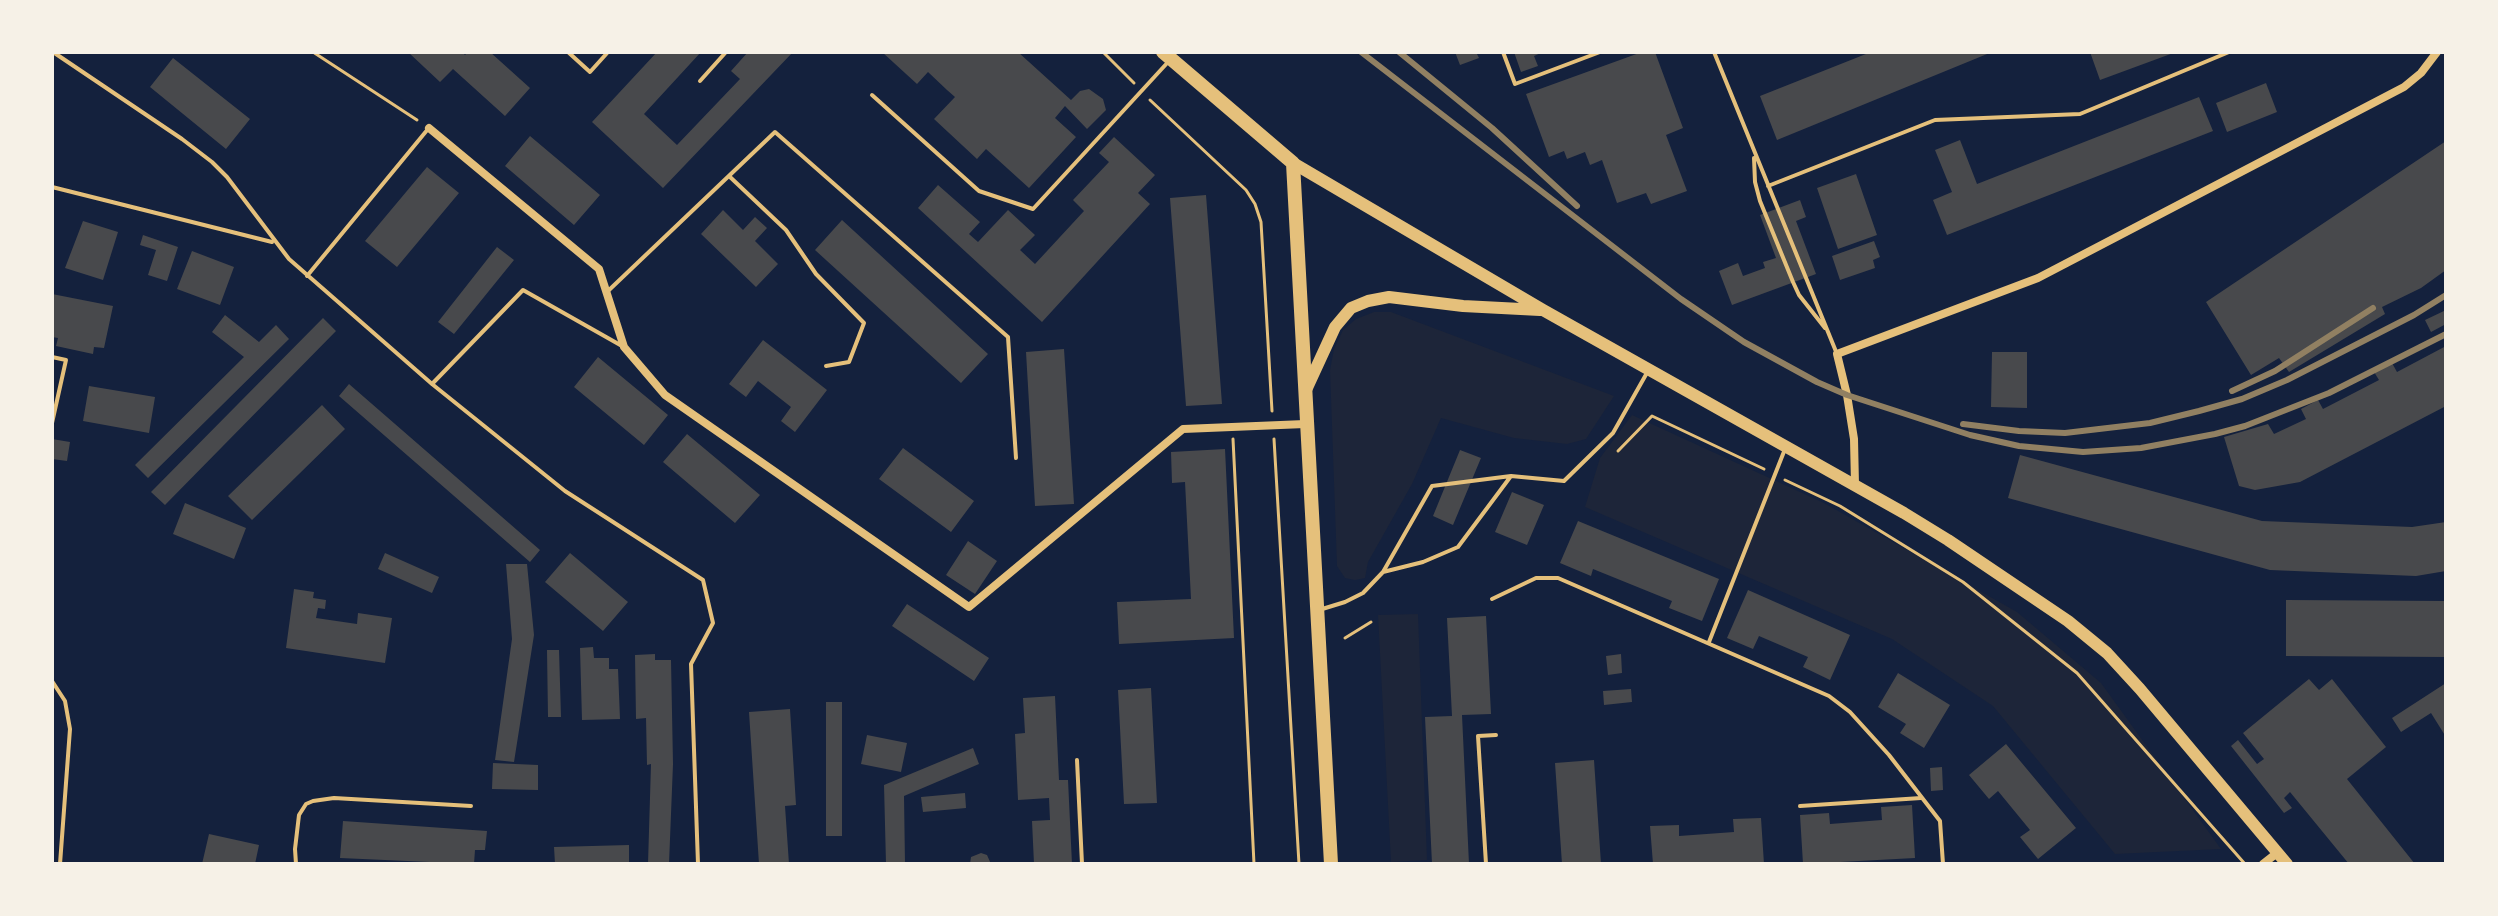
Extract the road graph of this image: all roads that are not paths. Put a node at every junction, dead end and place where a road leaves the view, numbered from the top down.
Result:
1 (53, 52) edge
2 (568, 52) edge
3 (608, 52) edge
4 (726, 52) edge
5 (1503, 52) edge
6 (1600, 52) edge
7 (1714, 52) edge
8 (2229, 52) edge
9 (2437, 52) edge
10 (1167, 56) edge
11 (700, 81) dead end
12 (872, 95) dead end
13 (429, 128) joint
14 (1754, 152) junction
15 (1293, 163) junction
16 (729, 176) junction
17 (1768, 186) junction
18 (52, 187) edge
19 (274, 242) junction
20 (307, 276) junction
21 (606, 292) junction
22 (1543, 310) junction
23 (1828, 333) junction
24 (624, 347) junction
25 (1837, 354) junction
26 (52, 357) edge
27 (826, 366) dead end
28 (1649, 369) junction
29 (432, 384) junction
30 (1304, 395) junction
31 (52, 423) edge
32 (1305, 424) junction
33 (1786, 446) junction
34 (1016, 458) dead end
35 (1511, 476) junction
36 (1855, 485) junction
37 (1383, 572) junction
38 (1492, 599) dead end
39 (1318, 610) junction
40 (1709, 643) junction
41 (52, 681) edge
42 (1496, 735) dead end
43 (1077, 760) dead end
44 (1921, 798) junction
45 (471, 806) dead end
46 (1800, 806) dead end
47 (2277, 853) junction
48 (60, 864) edge
49 (296, 864) edge
50 (698, 864) edge
51 (1082, 864) edge
52 (1331, 864) edge
53 (1486, 864) edge
54 (1943, 864) edge
55 (2263, 864) edge
56 (2287, 864) edge

1 - 19 lane
2 - 3 lane
4 - 11 lane
5 - 6 lane
7 - 14 lane
8 - 17 lane
9 - 25 street
10 - 12 lane
10 - 15 main road
13 - 20 lane
13 - 21 street
14 - 17 lane
14 - 23 lane
15 - 22 main road
15 - 30 main road
16 - 21 lane
16 - 27 lane
16 - 34 lane
17 - 23 lane
18 - 19 lane
19 - 20 lane
20 - 29 lane
21 - 24 street
22 - 28 main road
22 - 30 main road
23 - 25 lane
24 - 29 lane
24 - 32 street
25 - 36 street
26 - 31 lane
28 - 33 main road
28 - 35 lane
29 - 50 lane
30 - 32 main road
32 - 39 main road
33 - 36 main road
33 - 40 lane
35 - 37 lane
35 - 37 lane
36 - 47 main road
37 - 39 lane
38 - 40 lane
39 - 52 main road
40 - 44 lane
41 - 48 lane
42 - 53 lane
43 - 51 lane
44 - 46 lane
44 - 54 lane
45 - 49 lane
47 - 55 street
47 - 56 main road

